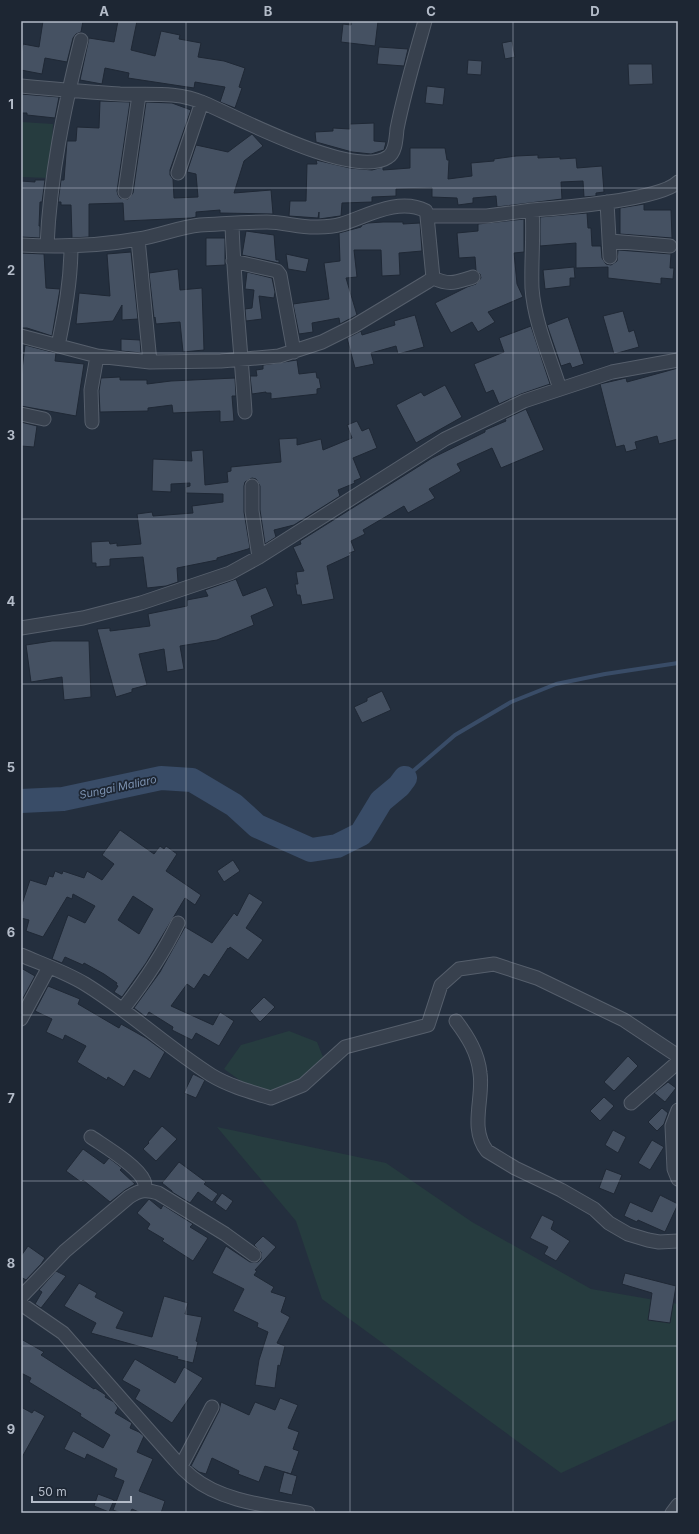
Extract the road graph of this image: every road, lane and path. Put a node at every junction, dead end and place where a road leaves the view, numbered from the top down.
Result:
1 (425, 21) edge
2 (81, 40) dead end
3 (21, 86) edge
4 (68, 91) junction
5 (139, 95) junction
6 (202, 102) junction
7 (178, 173) dead end
8 (678, 182) edge
9 (125, 192) dead end
10 (607, 202) junction
11 (532, 210) junction
12 (427, 216) junction
13 (232, 224) junction
14 (138, 239) junction
15 (610, 241) junction
16 (21, 245) edge
17 (48, 246) junction
18 (71, 246) junction
19 (670, 246) dead end
20 (610, 257) dead end
21 (233, 261) junction
22 (473, 277) dead end
23 (433, 278) junction
24 (21, 336) edge
25 (58, 346) junction
26 (294, 352) junction
27 (97, 356) junction
28 (242, 360) junction
29 (678, 360) edge
30 (150, 362) junction
31 (560, 389) junction
32 (245, 412) dead end
33 (21, 414) edge
34 (44, 419) dead end
35 (92, 422) dead end
36 (252, 486) dead end
37 (259, 557) junction
38 (21, 628) edge
39 (178, 923) dead end
40 (21, 955) edge
41 (49, 967) junction
42 (122, 1009) junction
43 (21, 1019) edge
44 (456, 1021) dead end
45 (678, 1056) edge
46 (678, 1062) edge
47 (631, 1103) dead end
48 (678, 1110) edge
49 (91, 1137) dead end
50 (678, 1179) edge
51 (144, 1190) junction
52 (678, 1241) edge
53 (254, 1255) dead end
54 (21, 1297) edge
55 (21, 1304) edge
56 (212, 1407) dead end
57 (181, 1466) junction
58 (678, 1505) edge
59 (308, 1513) edge
60 (672, 1513) edge

1 - 6 street
2 - 4 street
3 - 4 street
4 - 5 street
4 - 17 street
5 - 6 street
5 - 9 street
6 - 7 street
8 - 10 street
10 - 11 street
10 - 15 street
11 - 12 street
11 - 31 street
12 - 13 street
12 - 23 street
13 - 14 street
13 - 21 street
14 - 18 street
14 - 30 street
15 - 19 street
15 - 20 street
16 - 17 street
17 - 18 street
18 - 25 street
21 - 26 street
21 - 28 street
22 - 23 street
23 - 26 street
24 - 25 street
25 - 27 street
26 - 28 street
27 - 30 street
27 - 35 street
28 - 30 street
28 - 32 street
29 - 31 street
31 - 37 street
33 - 34 street
36 - 37 street
37 - 38 street
39 - 42 street
40 - 41 street
41 - 42 street
41 - 43 street
42 - 45 street
44 - 52 street
46 - 47 street
48 - 50 street
49 - 51 street
51 - 53 street
51 - 54 street
55 - 57 street
56 - 57 street
57 - 59 street
58 - 60 street

